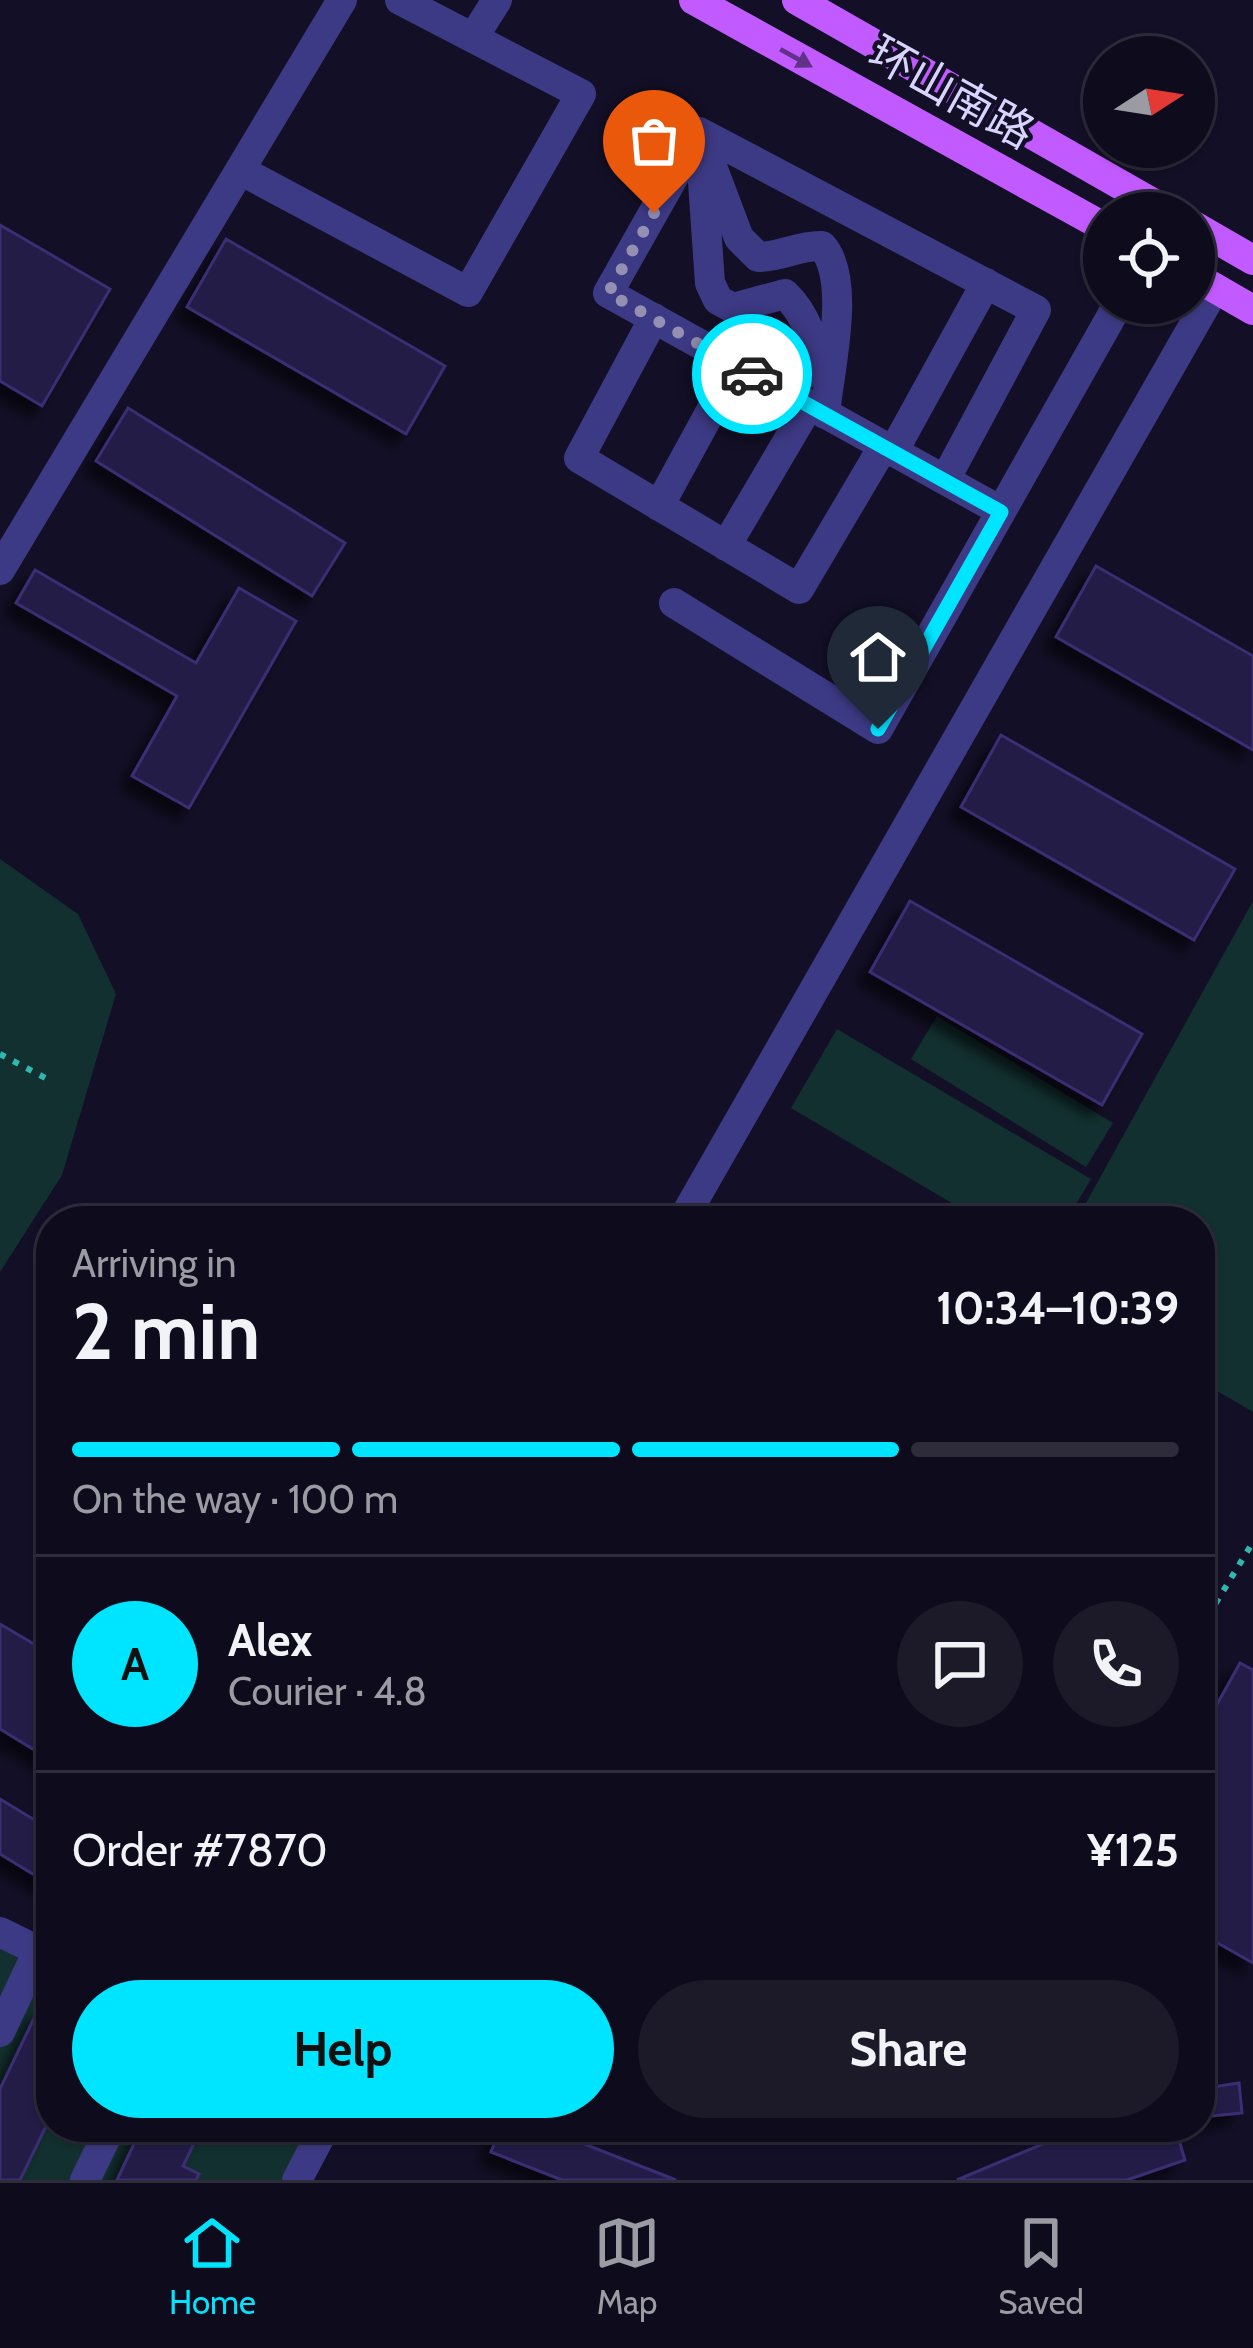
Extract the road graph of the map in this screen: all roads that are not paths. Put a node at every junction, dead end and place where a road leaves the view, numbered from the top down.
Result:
1 (342, 0) edge
2 (400, 0) edge
3 (497, 0) edge
4 (694, 0) edge
5 (796, 0) edge
6 (473, 38) junction
7 (699, 132) junction
8 (240, 170) junction
9 (1133, 192) edge
10 (1083, 215) edge
11 (1215, 238) edge
12 (1253, 260) edge
13 (986, 283) junction
14 (1215, 288) edge
15 (1253, 310) edge
16 (654, 318) junction
17 (1106, 324) edge
18 (1181, 324) edge
19 (736, 365) junction
20 (817, 409) junction
21 (888, 449) junction
22 (944, 480) junction
23 (659, 506) junction
24 (1001, 512) junction
25 (726, 545) junction
26 (0, 570) edge
27 (674, 603) dead end
28 (690, 1206) edge
29 (0, 1932) edge
30 (36, 1950) edge
31 (36, 1968) edge
32 (0, 2032) edge
33 (104, 2142) edge
34 (317, 2142) edge
35 (85, 2180) edge
36 (297, 2180) edge

1 - 8 street
2 - 6 street
3 - 6 street
4 -> 10 main road, 环山南路
5 - 9 main road, 环山南路
6 - 8 street
7 - 13 street
7 - 16 street
7 - 20 street
7 - 20 street
8 - 26 street
11 - 12 main road
13 - 21 street
13 - 22 street
14 - 15 main road
16 - 19 street
16 - 23 street
17 - 24 street
18 - 28 street
19 - 20 street
19 - 23 street
20 - 21 street
20 - 25 street
21 - 22 street
21 - 25 street
22 - 24 street
23 - 25 street
24 - 27 street
29 - 30 street
31 - 32 street
33 - 35 street
34 - 36 street

